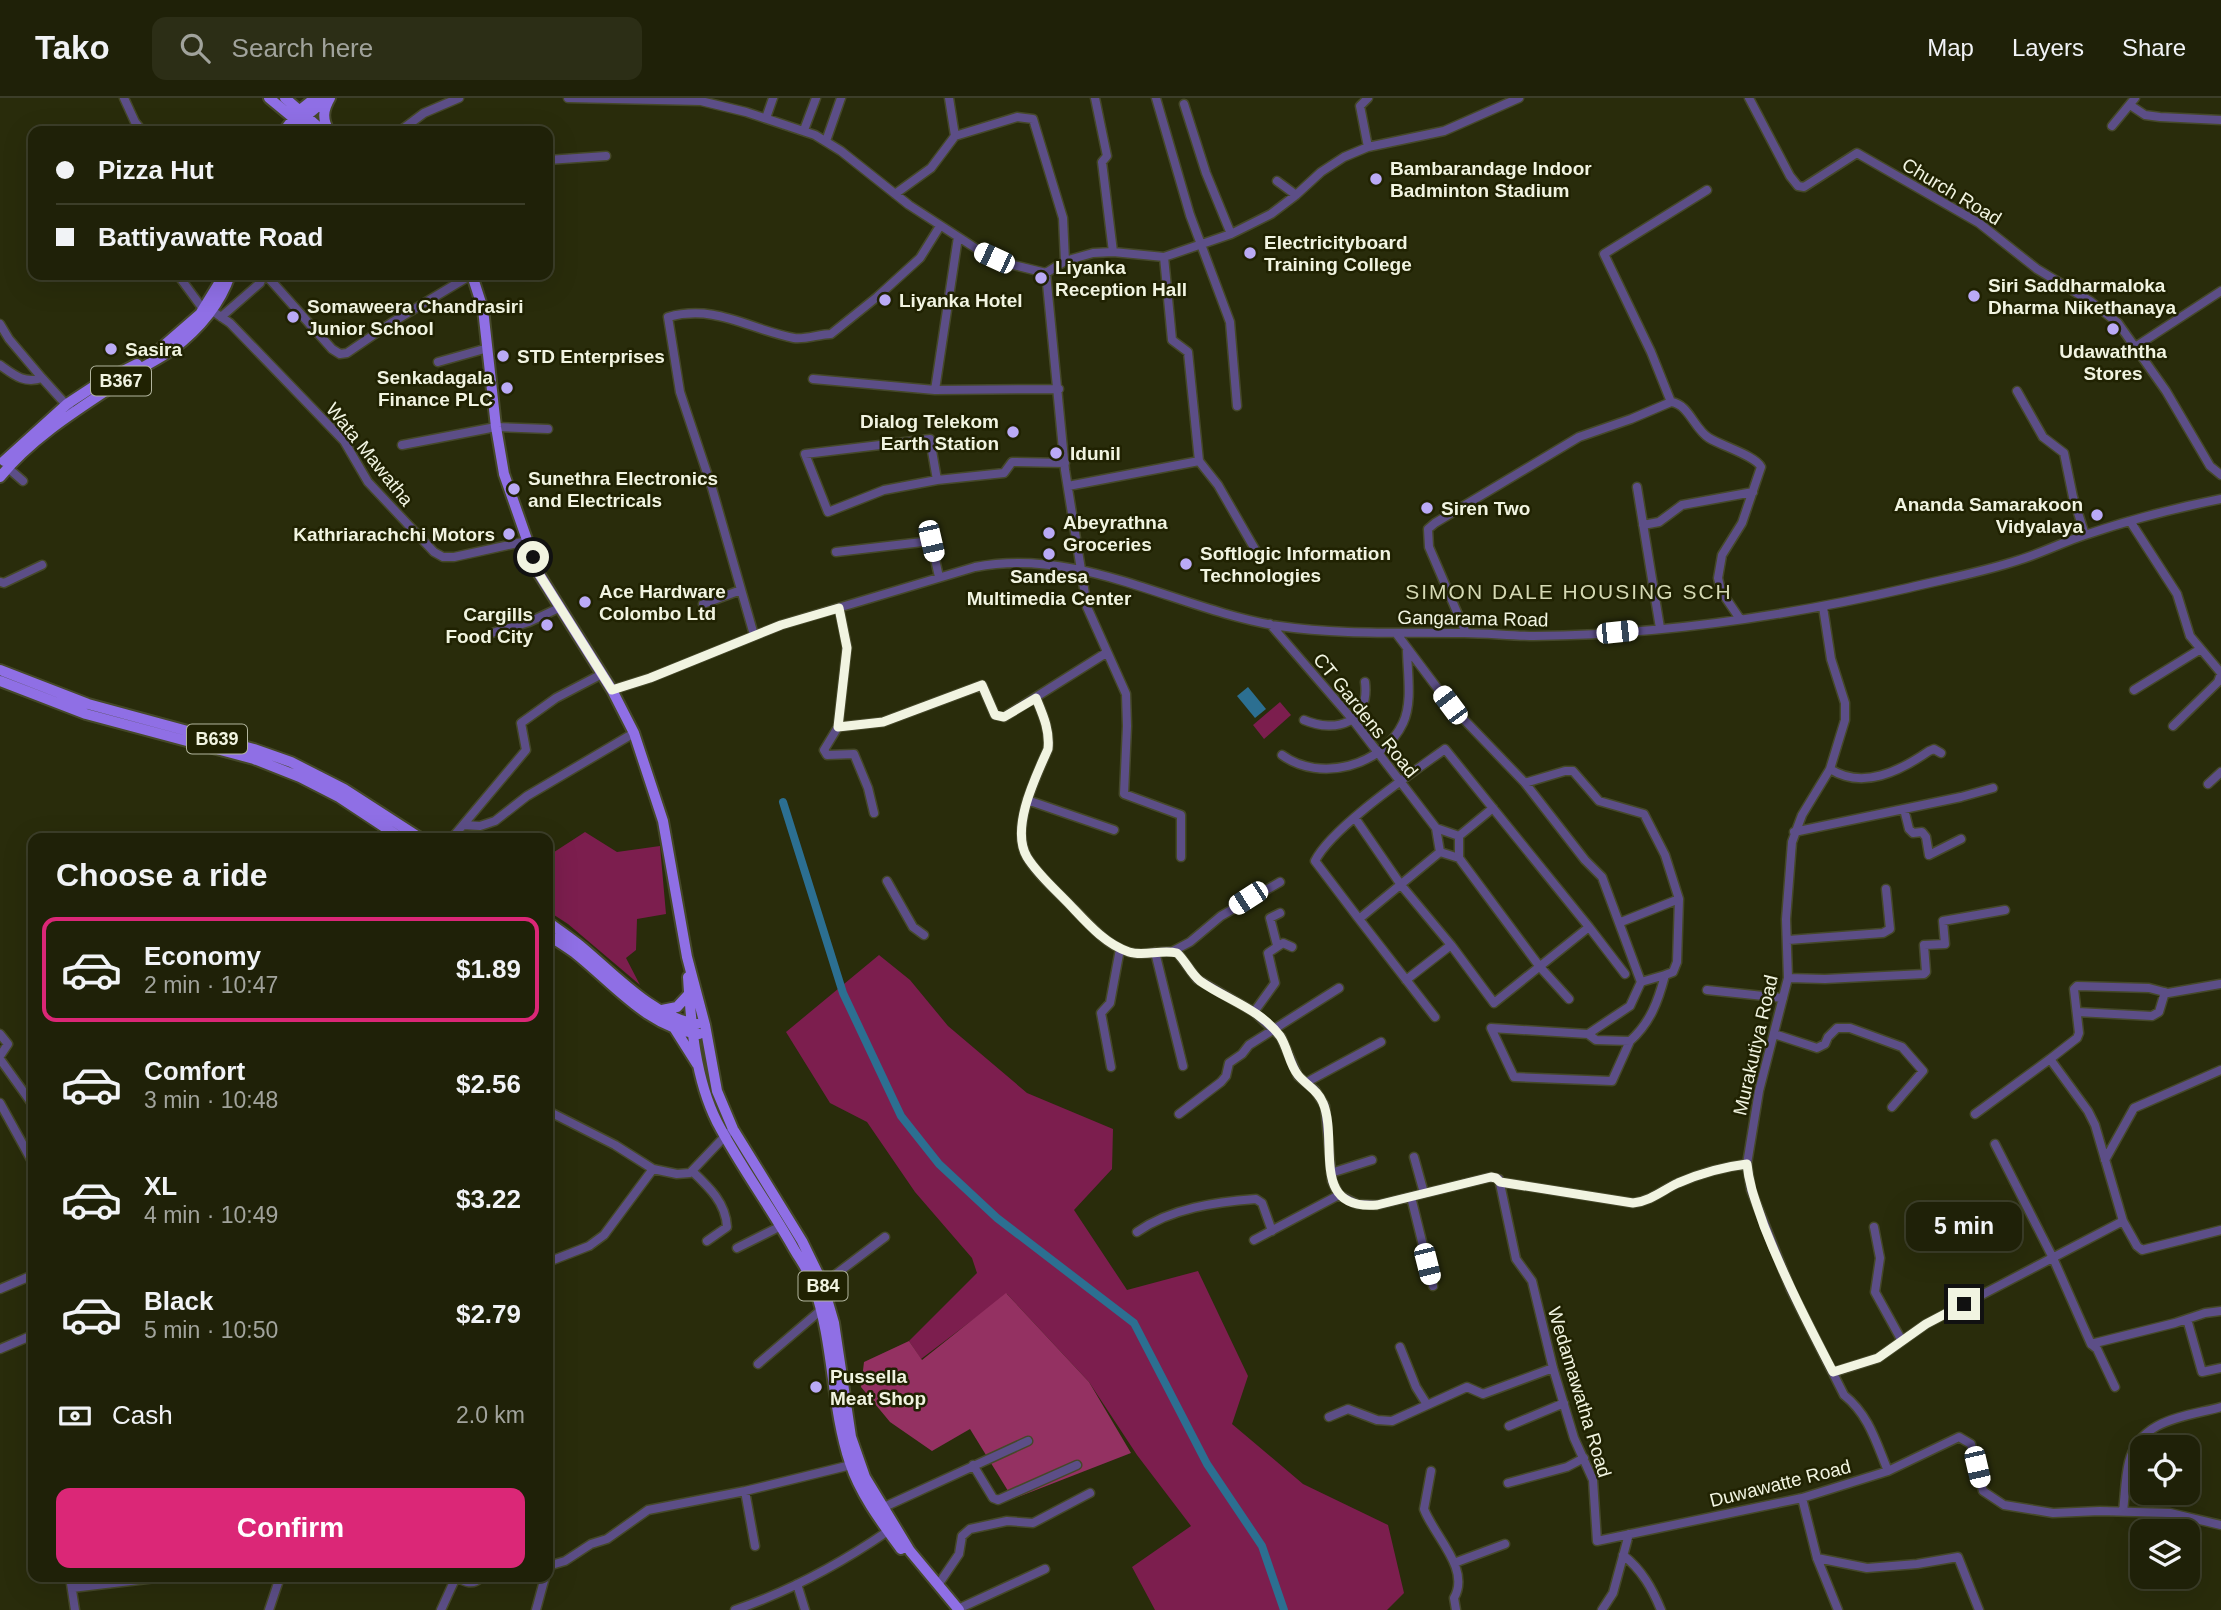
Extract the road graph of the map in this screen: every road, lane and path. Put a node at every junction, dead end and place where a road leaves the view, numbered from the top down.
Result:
1 (124, 98) edge
2 (269, 98) edge
3 (285, 98) edge
4 (315, 98) edge
5 (329, 98) edge
6 (459, 98) edge
7 (568, 98) edge
8 (774, 98) edge
9 (816, 98) edge
10 (841, 98) edge
11 (950, 98) edge
12 (1095, 98) edge
13 (1156, 98) edge
14 (1368, 98) edge
15 (1519, 98) edge
16 (1749, 98) edge
17 (2132, 102) edge
18 (1184, 104) dead end
19 (766, 118) junction
20 (298, 120) edge
21 (2221, 120) edge
22 (138, 126) edge
23 (327, 126) edge
24 (407, 126) edge
25 (2112, 126) dead end
26 (804, 130) junction
27 (955, 136) junction
28 (826, 141) junction
29 (1368, 147) junction
30 (606, 156) dead end
31 (553, 160) edge
32 (1277, 181) dead end
33 (1707, 190) dead end
34 (895, 194) junction
35 (1296, 195) junction
36 (940, 226) junction
37 (1230, 234) junction
38 (958, 237) junction
39 (1200, 244) junction
40 (1113, 251) junction
41 (1164, 257) junction
42 (1065, 261) junction
43 (1046, 273) junction
44 (182, 280) edge
45 (221, 280) edge
46 (228, 280) edge
47 (262, 280) edge
48 (270, 280) edge
49 (463, 280) edge
50 (473, 280) edge
51 (2221, 291) edge
52 (207, 309) junction
53 (221, 317) junction
54 (0, 324) edge
55 (2135, 347) junction
56 (488, 348) junction
57 (438, 362) dead end
58 (0, 365) edge
59 (42, 378) junction
60 (814, 379) dead end
61 (1059, 389) junction
62 (935, 390) junction
63 (2017, 391) dead end
64 (1671, 402) junction
65 (1237, 406) dead end
66 (70, 409) junction
67 (496, 427) junction
68 (548, 429) dead end
69 (402, 445) dead end
70 (1199, 461) junction
71 (1065, 463) junction
72 (4, 467) edge
73 (2221, 475) edge
74 (0, 477) edge
75 (937, 480) junction
76 (23, 481) dead end
77 (1068, 486) junction
78 (1637, 487) dead end
79 (1753, 492) junction
80 (2221, 499) edge
81 (2130, 522) junction
82 (1643, 525) junction
83 (2085, 535) junction
84 (527, 541) junction
85 (1256, 551) dead end
86 (836, 552) dead end
87 (41, 565) dead end
88 (1082, 571) junction
89 (939, 577) junction
90 (0, 583) edge
91 (741, 590) junction
92 (703, 604) dead end
93 (1823, 607) junction
94 (559, 608) junction
95 (839, 608) junction
96 (1740, 619) junction
97 (1270, 624) junction
98 (1660, 628) junction
99 (492, 633) dead end
100 (1396, 633) junction
101 (1466, 633) junction
102 (754, 635) junction
103 (1407, 648) junction
104 (2199, 650) junction
105 (1106, 653) junction
106 (0, 670) edge
107 (2221, 673) edge
108 (602, 674) junction
109 (0, 681) edge
110 (1365, 682) dead end
111 (612, 690) junction
112 (2134, 690) dead end
113 (1036, 698) junction
114 (1304, 720) dead end
115 (1353, 720) junction
116 (2172, 726) dead end
117 (838, 727) junction
118 (634, 733) junction
119 (1378, 752) junction
120 (1941, 753) dead end
121 (1282, 755) dead end
122 (1830, 769) junction
123 (2221, 772) edge
124 (1401, 782) junction
125 (1525, 783) junction
126 (2208, 784) dead end
127 (1993, 788) dead end
128 (1027, 800) junction
129 (1493, 808) junction
130 (1904, 809) junction
131 (874, 813) dead end
132 (1354, 818) junction
133 (463, 825) junction
134 (1436, 828) junction
135 (1114, 830) dead end
136 (1794, 832) junction
137 (393, 833) edge
138 (412, 833) edge
139 (456, 833) edge
140 (1460, 836) junction
141 (1961, 839) dead end
142 (1440, 852) junction
143 (1181, 857) dead end
144 (1459, 859) junction
145 (887, 881) dead end
146 (1280, 882) dead end
147 (1401, 885) junction
148 (1886, 889) dead end
149 (1679, 899) junction
150 (2005, 910) dead end
151 (1280, 913) dead end
152 (1359, 919) junction
153 (1621, 922) junction
154 (553, 926) edge
155 (1589, 927) junction
156 (924, 935) dead end
157 (553, 938) edge
158 (1788, 940) junction
159 (1277, 945) junction
160 (1451, 945) junction
161 (1292, 947) dead end
162 (1120, 948) junction
163 (1173, 951) junction
164 (1154, 952) junction
165 (687, 957) junction
166 (1540, 967) junction
167 (1625, 974) dead end
168 (1665, 975) junction
169 (1788, 978) junction
170 (1406, 980) junction
171 (1642, 982) junction
172 (2220, 984) edge
173 (1339, 988) dead end
174 (1707, 990) dead end
175 (2165, 992) junction
176 (689, 994) junction
177 (1783, 998) junction
178 (1569, 999) dead end
179 (662, 1010) junction
180 (1254, 1012) junction
181 (2077, 1012) junction
182 (1435, 1017) dead end
183 (673, 1026) junction
184 (693, 1029) junction
185 (706, 1030) junction
186 (1274, 1030) junction
187 (0, 1034) edge
188 (1588, 1034) junction
189 (1774, 1034) junction
190 (1630, 1041) junction
191 (1381, 1042) dead end
192 (0, 1057) edge
193 (2050, 1059) junction
194 (1182, 1066) dead end
195 (1111, 1068) dead end
196 (700, 1069) junction
197 (2221, 1070) edge
198 (1307, 1082) junction
199 (28, 1098) edge
200 (0, 1103) edge
201 (1892, 1107) dead end
202 (553, 1114) edge
203 (1180, 1114) dead end
204 (1975, 1114) dead end
205 (729, 1132) junction
206 (1995, 1144) dead end
207 (28, 1154) edge
208 (1414, 1157) dead end
209 (1372, 1160) dead end
210 (2105, 1160) junction
211 (1747, 1164) junction
212 (653, 1169) junction
213 (692, 1171) junction
214 (1331, 1173) junction
215 (1500, 1182) junction
216 (1424, 1193) junction
217 (1339, 1195) junction
218 (1411, 1197) junction
219 (2123, 1221) junction
220 (781, 1226) junction
221 (1874, 1227) dead end
222 (2221, 1230) edge
223 (1272, 1231) junction
224 (1138, 1232) dead end
225 (885, 1237) dead end
226 (1254, 1240) dead end
227 (707, 1241) dead end
228 (737, 1248) dead end
229 (2053, 1258) junction
230 (553, 1260) edge
231 (28, 1277) edge
232 (823, 1284) junction
233 (1433, 1286) dead end
234 (0, 1289) edge
235 (821, 1310) junction
236 (2221, 1311) edge
237 (2187, 1319) junction
238 (28, 1337) edge
239 (1902, 1341) junction
240 (2091, 1344) junction
241 (1400, 1347) dead end
242 (0, 1349) edge
243 (758, 1364) dead end
244 (1553, 1368) junction
245 (2221, 1368) edge
246 (1833, 1372) junction
247 (2115, 1387) dead end
248 (1426, 1403) junction
249 (1564, 1403) junction
250 (2221, 1407) edge
251 (1329, 1417) dead end
252 (1508, 1426) dead end
253 (1028, 1441) dead end
254 (1584, 1458) junction
255 (854, 1464) junction
256 (973, 1465) junction
257 (1077, 1465) dead end
258 (1431, 1471) dead end
259 (1888, 1471) junction
260 (1508, 1483) dead end
261 (745, 1491) junction
262 (1090, 1493) dead end
263 (1802, 1498) junction
264 (882, 1508) junction
265 (2123, 1511) junction
266 (2221, 1525) edge
267 (888, 1531) junction
268 (1629, 1534) junction
269 (1505, 1544) dead end
270 (755, 1546) dead end
271 (1623, 1555) junction
272 (1817, 1558) junction
273 (1454, 1563) junction
274 (553, 1565) edge
275 (1045, 1569) dead end
276 (71, 1582) edge
277 (122, 1582) edge
278 (278, 1582) edge
279 (454, 1582) edge
280 (544, 1582) edge
281 (797, 1584) junction
282 (938, 1585) junction
283 (72, 1588) junction
284 (75, 1610) edge
285 (269, 1610) edge
286 (441, 1610) edge
287 (536, 1610) edge
288 (735, 1610) edge
289 (805, 1610) edge
290 (956, 1610) edge
291 (1456, 1610) edge
292 (1602, 1610) edge
293 (1661, 1610) edge
294 (1838, 1610) edge
295 (1979, 1610) edge

1 - 22 street
2 - 20 main road
3 - 20 main road
4 - 20 main road
5 - 20 main road
5 - 23 main road
6 - 24 street
7 - 19 street
8 - 19 street
9 - 26 street
10 - 28 street
11 - 27 street
12 - 40 street
13 - 39 street
14 - 29 street
15 - 29 street
16 - 55 street, Church Road
17 - 21 street
17 - 25 street
18 - 37 street
19 - 26 street
26 - 28 street
27 - 34 street
27 - 42 street
28 - 34 street
29 - 35 street
30 - 31 street
32 - 35 street
33 - 64 street
34 - 36 street
35 - 37 street
36 - 38 street
36 - 91 street
37 - 39 street
38 - 43 street
38 - 62 street
39 - 41 street
39 - 65 street
40 - 41 street
40 - 42 street
41 - 70 street
42 - 43 street
43 - 61 street
44 - 52 street, Wata Mawatha
45 - 52 main road, B367
46 - 52 main road, B367
47 - 53 street
48 - 49 street
50 - 56 main road, B84
51 - 55 street
52 - 53 street, Wata Mawatha
52 - 66 main road, B367
53 - 84 street, Wata Mawatha
54 - 59 street
55 - 73 street, Church Road
56 - 57 street
56 - 67 main road, B84
58 - 59 street
59 - 66 street
60 - 62 street
61 - 62 street
61 - 71 street
63 - 83 street
64 - 79 street
64 - 101 street
66 - 72 main road, B367
67 - 68 street
67 - 69 street
67 - 84 main road, B84
70 - 77 street
70 - 85 street
71 - 75 street
71 - 77 street
72 - 74 main road, B367
72 - 76 street
75 - 75 street
77 - 88 street
78 - 82 street
79 - 82 street
79 - 96 street
80 - 81 street, Gangarama Road
81 - 83 street, Gangarama Road
81 - 104 street
82 - 98 street
83 - 93 street, Gangarama Road
84 - 94 main road, B84
86 - 89 street
87 - 90 street
88 - 89 street, Gangarama Road
88 - 97 street, Gangarama Road
88 - 105 street
89 - 95 street, Gangarama Road
91 - 92 street
91 - 102 street
93 - 96 street, Gangarama Road
93 - 122 street, Murakutiya Road
94 - 99 street
94 - 108 main road, B84
95 - 102 street, Gangarama Road
95 - 117 street
96 - 98 street, Gangarama Road
97 - 100 street, Gangarama Road
97 - 115 street, CT Gardens Road
98 - 101 street, Gangarama Road
100 - 101 street, Gangarama Road
100 - 103 street
102 - 111 street, Gangarama Road
103 - 119 street
103 - 125 street
104 - 107 street
104 - 112 street
105 - 113 street
105 - 143 street
106 - 138 main road, B639
107 - 116 street
108 - 111 main road, B84
108 - 133 street
109 - 137 main road, B639
110 - 115 street
111 - 118 main road, B84
113 - 117 street
113 - 128 street
114 - 115 street
115 - 119 street, CT Gardens Road
117 - 131 street
118 - 133 street
118 - 165 main road, B84
119 - 121 street
119 - 124 street, CT Gardens Road
120 - 122 street
122 - 136 street, Murakutiya Road
123 - 126 street
124 - 129 street
124 - 132 street
124 - 134 street, CT Gardens Road
125 - 149 street
125 - 153 street
127 - 130 street
128 - 135 street
128 - 162 street
129 - 140 street
129 - 155 street
130 - 136 street
130 - 141 street
132 - 147 street
132 - 152 street
133 - 139 street
134 - 140 street
134 - 142 street, CT Gardens Road
136 - 158 street, Murakutiya Road
140 - 144 street
142 - 144 street
142 - 147 street
144 - 166 street
145 - 156 street
146 - 163 street
147 - 152 street
147 - 160 street
148 - 158 street
149 - 153 street
149 - 168 street
150 - 169 street
151 - 159 street
152 - 170 street
153 - 171 street
154 - 179 main road
155 - 166 street
155 - 167 street
157 - 183 main road
158 - 169 street, Murakutiya Road
159 - 161 street
159 - 180 street
160 - 166 street
160 - 170 street
162 - 164 street
162 - 195 street
163 - 164 street
163 - 180 street
164 - 194 street
165 - 176 main road, B84
165 - 185 main road, B84
166 - 178 street
168 - 171 street
168 - 190 street
169 - 177 street, Murakutiya Road
170 - 182 street
171 - 188 street
172 - 175 street
173 - 186 street
174 - 177 street
175 - 181 street
175 - 181 street
176 - 179 main road
176 - 184 main road, B84
177 - 189 street, Murakutiya Road
179 - 184 main road
180 - 186 street
181 - 193 street
183 - 184 main road
183 - 196 main road
184 - 185 main road
184 - 196 main road, B84
185 - 205 main road, B84
186 - 198 street
186 - 203 street
187 - 192 street
188 - 190 street
188 - 190 street
189 - 201 street
189 - 211 street, Murakutiya Road
191 - 198 street
192 - 199 street
193 - 204 street
193 - 210 street
196 - 205 main road, B84
197 - 210 street
198 - 214 street
200 - 207 street
202 - 212 street
205 - 213 street
205 - 220 main road, B84
205 - 232 main road, B84
206 - 229 street
208 - 216 street
209 - 214 street
210 - 219 street
211 - 215 street
211 - 246 street, Murakutiya Road
212 - 213 street
212 - 230 street
213 - 227 street
214 - 217 street
215 - 216 street
215 - 244 street, Wedamawatha Road
216 - 218 street
217 - 218 street
217 - 223 street
218 - 233 street
219 - 222 street
219 - 229 street
220 - 228 street
220 - 235 main road, B84
221 - 239 street
223 - 224 street
223 - 226 street
225 - 232 street
229 - 239 street
229 - 240 street
231 - 234 street
232 - 255 main road, B84
235 - 243 street
235 - 255 main road, B84
236 - 237 street
237 - 240 street
237 - 245 street
238 - 242 street
239 - 246 street
240 - 247 street
241 - 248 street
244 - 248 street
244 - 249 street, Wedamawatha Road
246 - 259 street, Murakutiya Road
248 - 251 street
249 - 252 street
249 - 254 street, Wedamawatha Road
250 - 265 street
253 - 256 street
254 - 260 street
254 - 268 street, Wedamawatha Road
255 - 261 street
255 - 264 main road, B84
255 - 267 main road, B84
256 - 257 street
256 - 264 street
258 - 273 street
259 - 263 street, Duwawatte Road
259 - 265 street, Duwawatte Road
261 - 270 street
261 - 274 street
262 - 282 street
263 - 268 street, Duwawatte Road
263 - 272 street
264 - 282 main road, B84
265 - 266 street, Duwawatte Road
267 - 281 street
267 - 290 main road, B84
268 - 271 street
269 - 273 street
271 - 292 street
271 - 293 street
272 - 294 street
272 - 295 street
273 - 291 street
275 - 290 street
276 - 283 street
277 - 283 street
278 - 285 street
279 - 286 street
280 - 287 street
281 - 288 street
281 - 289 street
282 - 290 main road, B84
283 - 284 street

